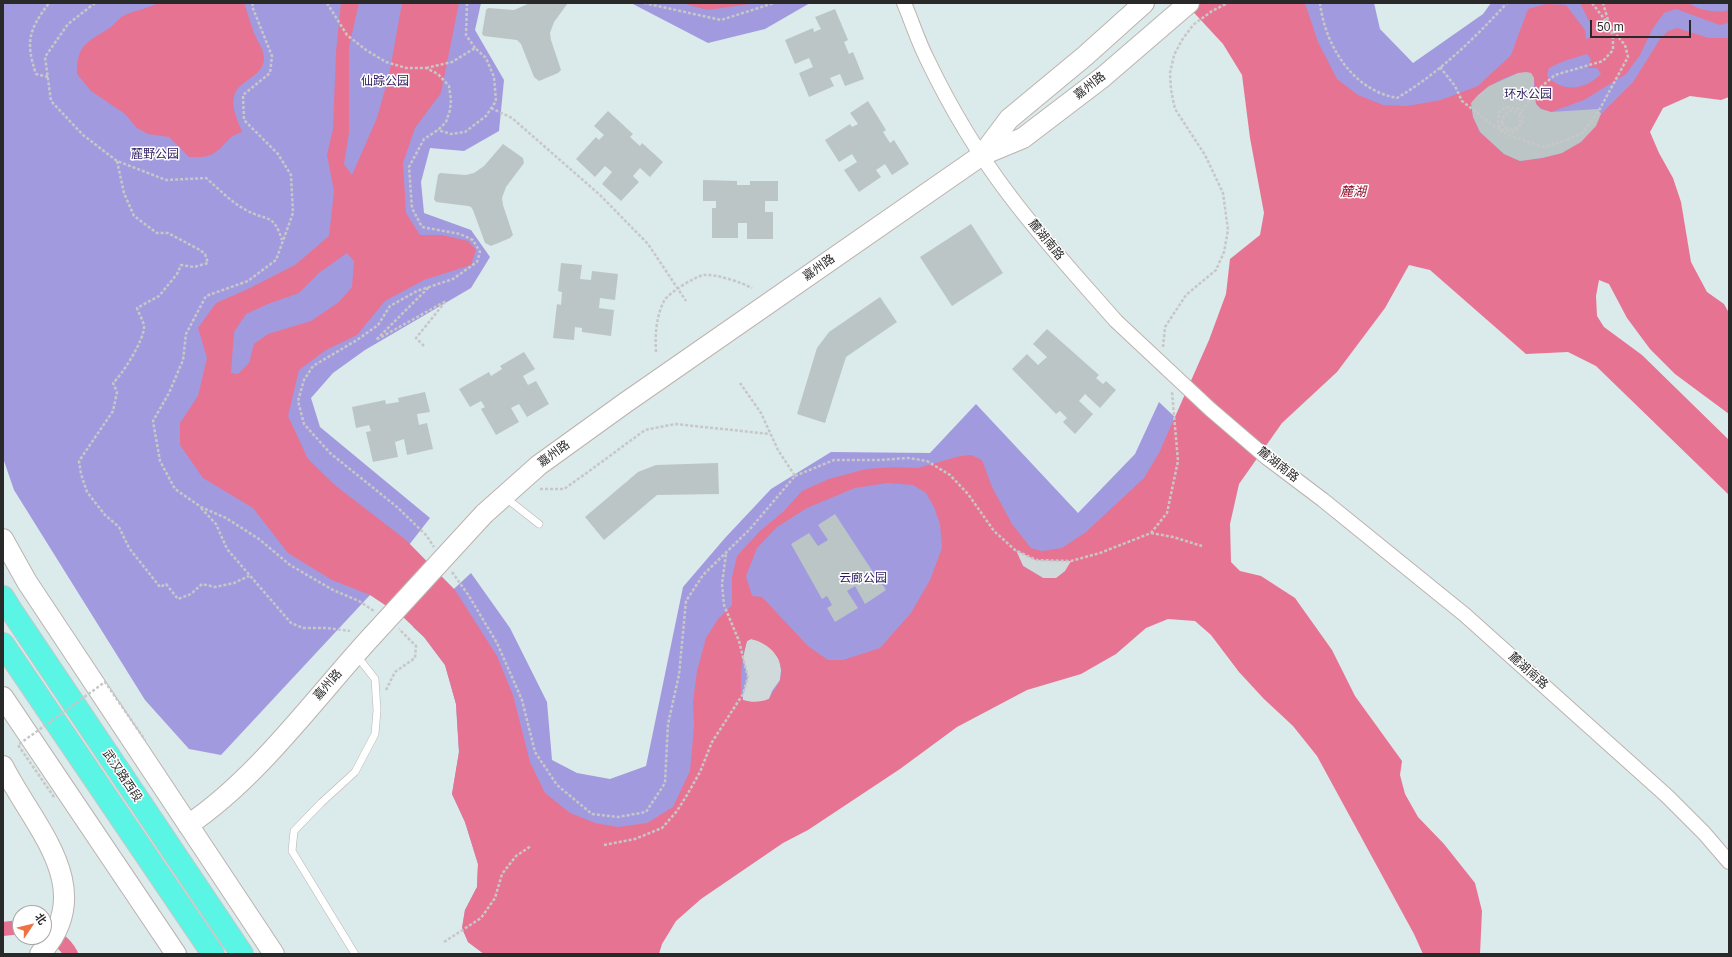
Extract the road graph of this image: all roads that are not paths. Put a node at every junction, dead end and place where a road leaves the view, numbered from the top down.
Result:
1 (904, 3) edge
2 (1144, 3) edge
3 (1189, 3) edge
4 (982, 155) junction
5 (504, 496) junction
6 (539, 524) dead end
7 (3, 539) edge
8 (3, 597) edge
9 (3, 644) edge
10 (356, 654) junction
11 (3, 697) edge
12 (3, 766) edge
13 (188, 825) junction
14 (1729, 862) edge
15 (43, 951) edge
16 (210, 951) edge
17 (176, 954) edge
18 (242, 954) edge
19 (274, 954) edge
20 (355, 954) edge

1 - 4 street, 麓湖南路
2 - 4 street, 嘉州路
3 - 4 street, 嘉州路
4 - 5 street, 嘉州路
4 - 14 street, 麓湖南路, bridge
5 - 6 lane
5 - 10 street, 嘉州路, bridge
7 - 13 street
8 - 18 highway, 武汉路西段
9 - 16 highway, 武汉路西段
10 - 13 street, 嘉州路
10 - 20 lane
11 - 17 street
12 - 15 street
13 - 19 street

